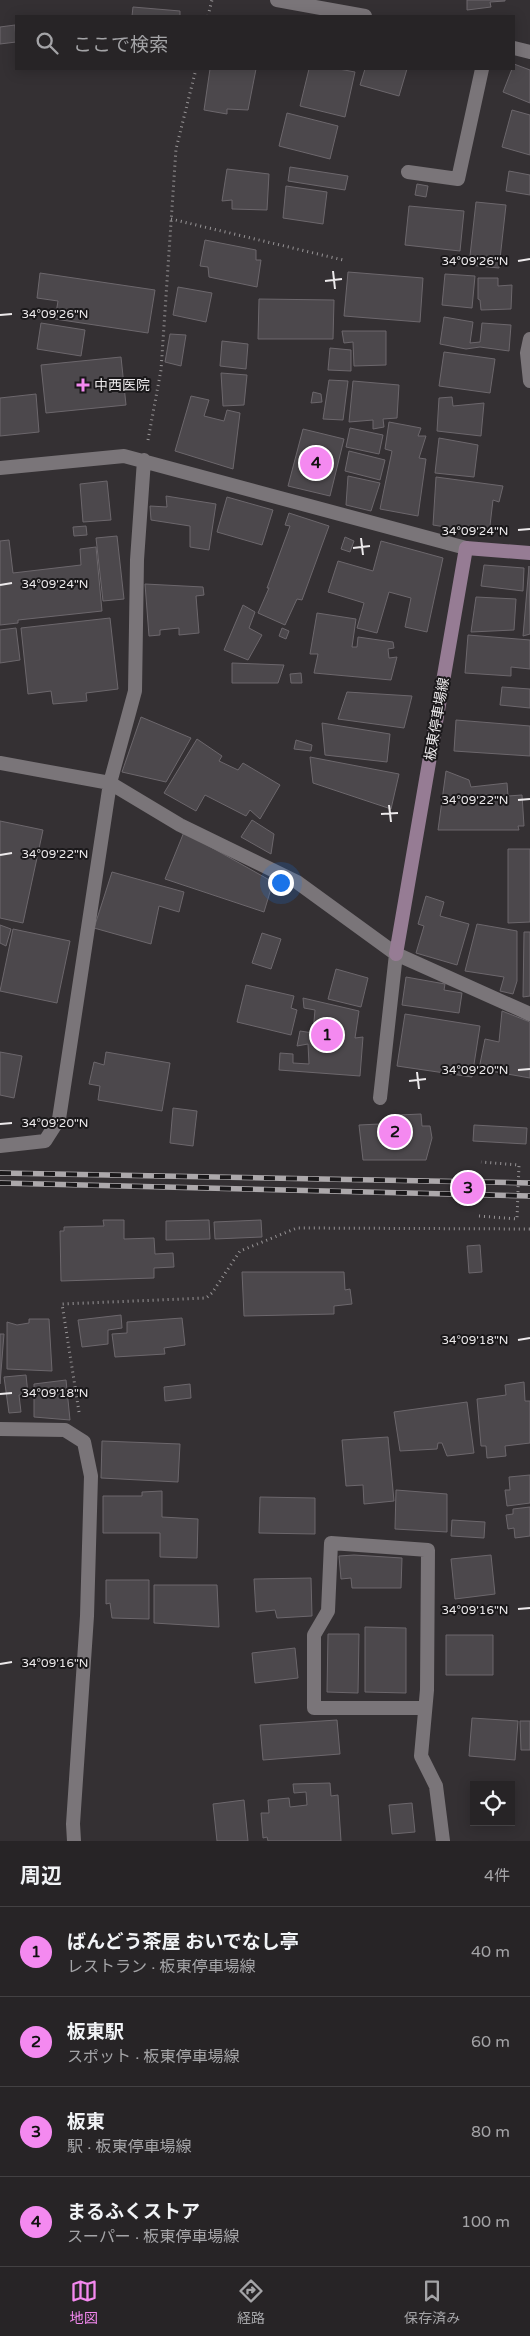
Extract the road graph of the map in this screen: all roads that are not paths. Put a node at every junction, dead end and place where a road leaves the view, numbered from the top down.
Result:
1 (277, 0) edge
2 (360, 15) edge
3 (515, 48) edge
4 (530, 52) edge
5 (482, 70) edge
6 (408, 172) dead end
7 (530, 339) edge
8 (530, 381) edge
9 (144, 460) junction
10 (0, 468) edge
11 (466, 548) junction
12 (530, 553) edge
13 (0, 763) edge
14 (110, 783) junction
15 (396, 954) junction
16 (530, 1014) edge
17 (380, 1098) dead end
18 (0, 1146) edge
19 (0, 1429) edge
20 (425, 1708) junction
21 (74, 1841) edge
22 (443, 1841) edge

1 - 2 street
3 - 4 street
5 - 6 street
7 - 8 street
9 - 10 street
9 - 11 street
9 - 14 street
11 - 12 main road
11 - 15 main road, 板東停車場線
13 - 14 street
14 - 15 street
14 - 18 street
15 - 16 street
15 - 17 street
19 - 21 street
20 - 20 street
20 - 22 street

